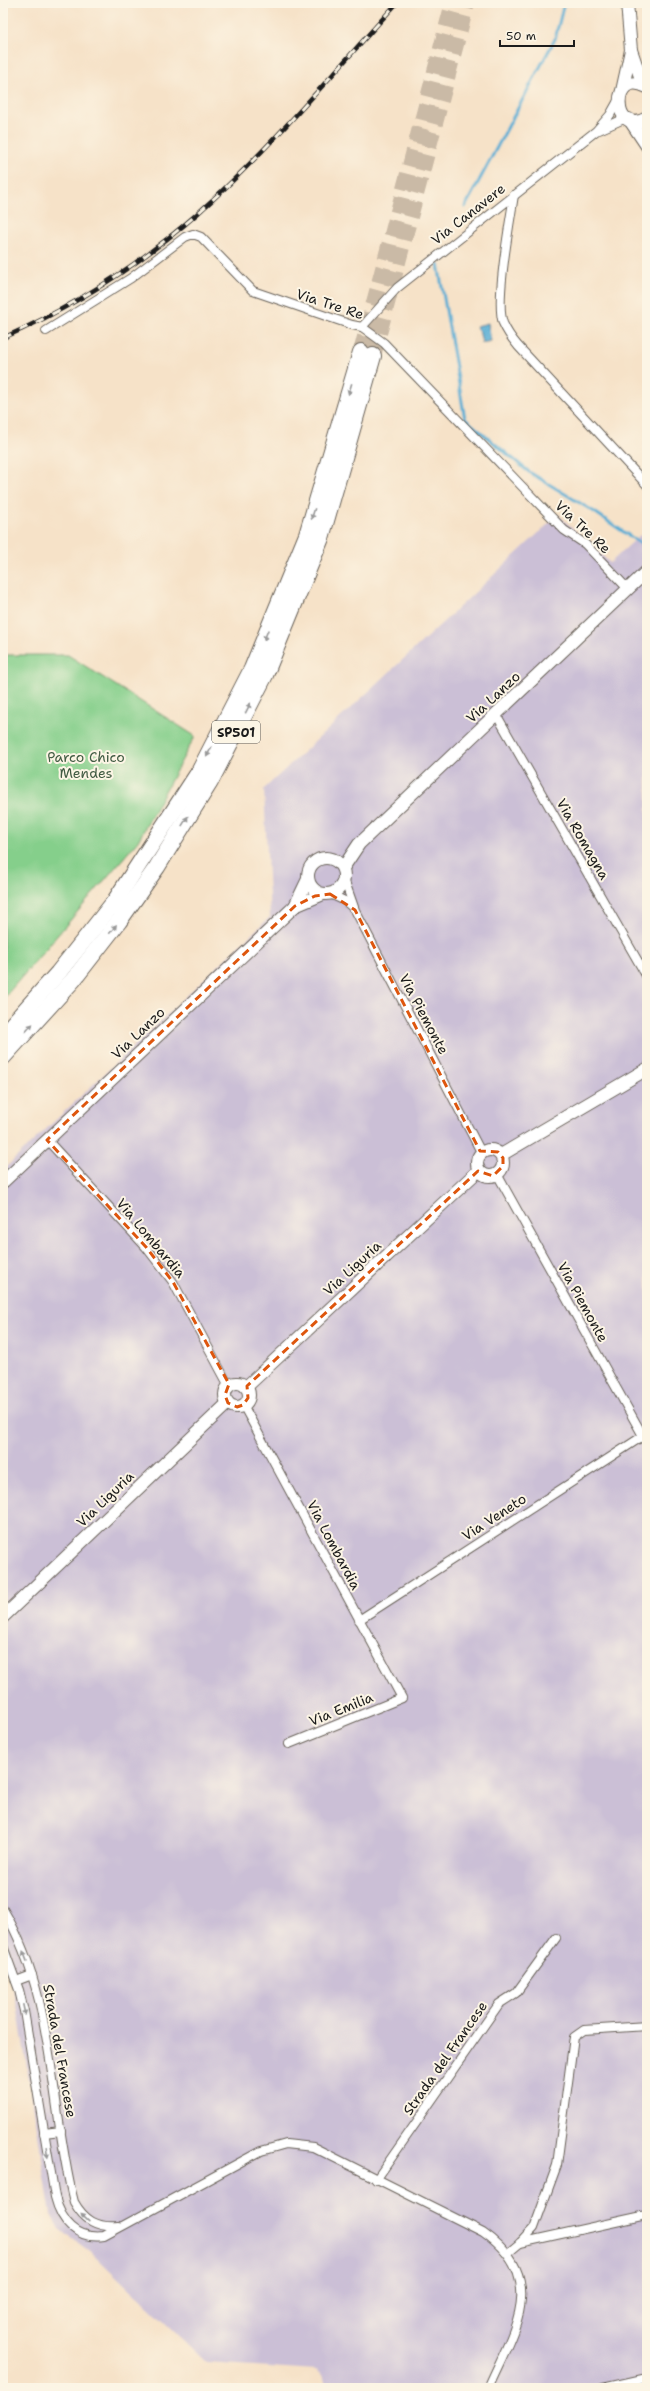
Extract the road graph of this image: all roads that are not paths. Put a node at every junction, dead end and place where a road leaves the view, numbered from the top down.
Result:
1 (627, 3) edge
2 (632, 50) junction
3 (646, 86) edge
4 (620, 95) junction
5 (628, 118) junction
6 (647, 118) edge
7 (596, 131) junction
8 (647, 146) edge
9 (514, 195) junction
10 (362, 327) junction
11 (46, 331) dead end
12 (647, 485) edge
13 (647, 571) edge
14 (628, 589) junction
15 (496, 714) junction
16 (359, 844) junction
17 (332, 858) junction
18 (344, 874) junction
19 (308, 879) junction
20 (326, 894) junction
21 (295, 906) junction
22 (355, 910) junction
23 (647, 977) edge
24 (3, 1035) edge
25 (3, 1057) edge
26 (647, 1068) edge
27 (47, 1140) junction
28 (481, 1152) junction
29 (501, 1155) junction
30 (479, 1170) junction
31 (497, 1174) junction
32 (3, 1182) edge
33 (229, 1386) junction
34 (246, 1387) junction
35 (228, 1403) junction
36 (243, 1405) junction
37 (645, 1440) edge
38 (3, 1617) edge
39 (359, 1620) junction
40 (402, 1698) joint
41 (290, 1744) dead end
42 (3, 1909) edge
43 (556, 1938) dead end
44 (3, 1946) edge
45 (32, 1975) junction
46 (16, 1981) junction
47 (647, 2026) edge
48 (61, 2131) junction
49 (44, 2134) junction
50 (376, 2180) junction
51 (647, 2215) edge
52 (121, 2226) junction
53 (520, 2243) junction
54 (508, 2253) junction
55 (647, 2378) edge
56 (488, 2388) edge
57 (603, 2388) edge

1 - 2 street
2 - 3 street
2 - 4 street
3 - 4 street
4 - 5 street
4 - 7 street, Via Canavere
5 - 6 street
5 - 7 street, Via Canavere
5 - 8 street
7 - 9 street, Via Canavere
9 - 10 street, Via Canavere
9 - 12 street
10 - 11 street, Via Tre Re
10 - 14 street, Via Tre Re
13 - 14 street, Via Lanzo
14 - 15 street, Via Lanzo
15 - 16 street, Via Lanzo
15 - 23 street, Via Romagna
16 - 17 street, Via Lanzo
16 - 18 street, Via Lanzo
17 - 18 street
17 - 19 street
18 - 20 street
18 - 22 street, Via Piemonte
19 - 20 street
19 - 21 street, Via Lanzo
20 - 21 street, Via Lanzo
20 - 22 street, Via Piemonte
21 - 27 street, Via Lanzo
22 - 28 street, Via Piemonte
25 -> 24 highway, SP501
26 - 29 street
27 - 32 street, Via Lanzo
27 - 33 street, Via Lombardia
28 - 29 street
28 - 30 street
29 - 31 street
30 - 31 street
30 - 34 street, Via Liguria
31 - 37 street, Via Piemonte
33 - 34 street
33 - 35 street
34 - 36 street
35 - 36 street
35 - 38 street, Via Liguria
36 - 39 street, Via Lombardia
37 - 39 street, Via Veneto
39 - 40 street, Via Lombardia
40 - 41 street, Via Emilia
45 -> 42 street, Strada del Francese
43 - 50 street, Strada del Francese
44 - 46 street, Strada del Francese
45 - 46 street, Strada del Francese
45 - 48 street, Strada del Francese
46 -> 49 street, Strada del Francese
47 - 53 street
48 - 49 street, Strada del Francese
52 -> 48 street, Strada del Francese
49 -> 52 street, Strada del Francese
50 - 52 street, Strada del Francese
50 - 54 street, Strada del Francese
51 - 53 street
53 - 54 street
54 - 56 street, Strada del Francese
55 - 57 street

